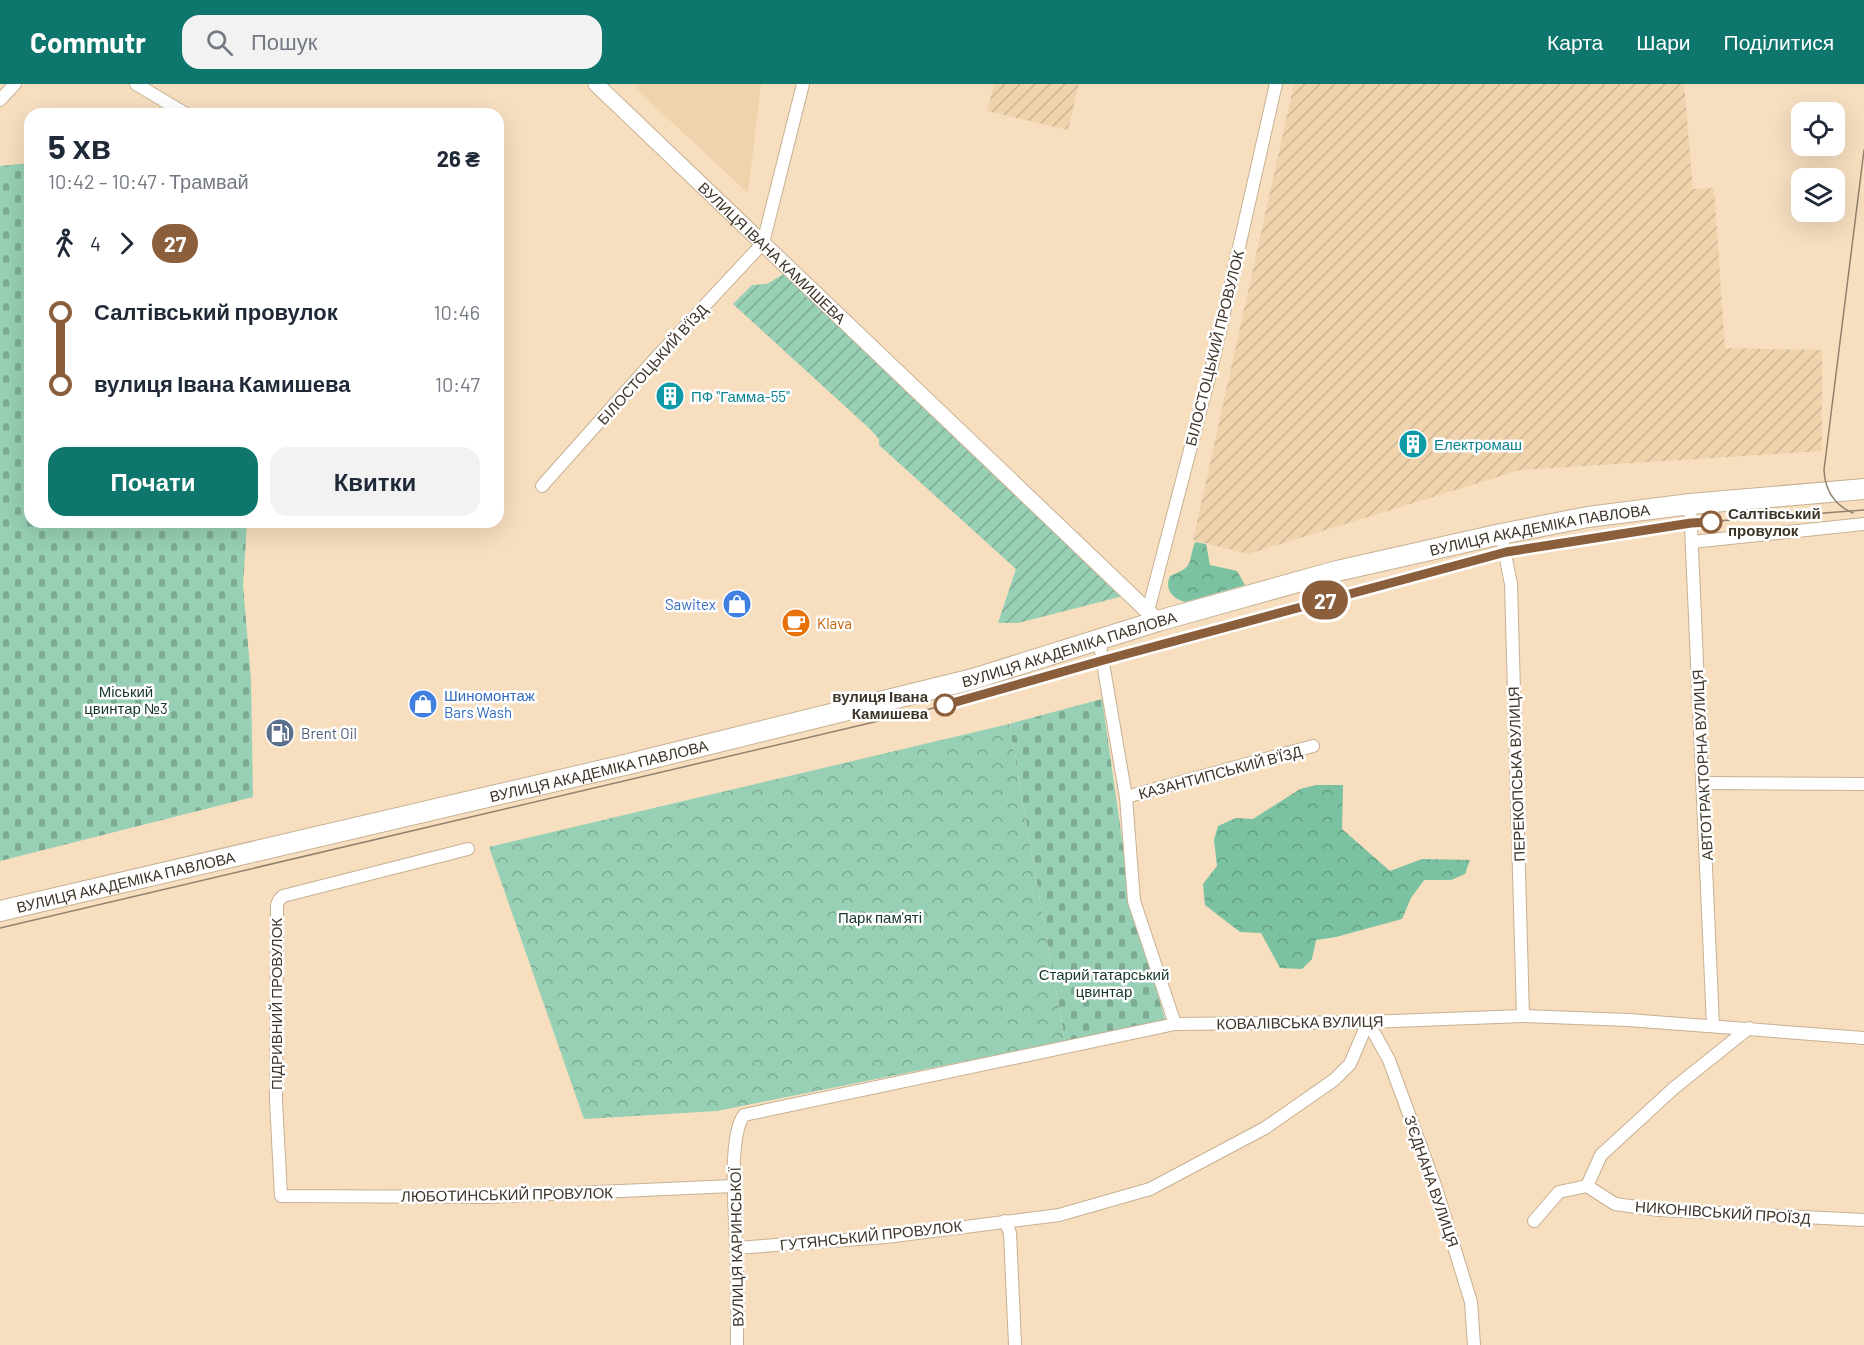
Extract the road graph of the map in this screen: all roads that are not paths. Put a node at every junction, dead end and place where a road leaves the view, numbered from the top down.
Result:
1 (15, 84) edge
2 (136, 84) edge
3 (596, 84) edge
4 (803, 84) edge
5 (1276, 84) edge
6 (0, 100) edge
7 (176, 108) edge
8 (763, 243) junction
9 (542, 486) dead end
10 (1864, 489) edge
11 (1690, 504) junction
12 (1864, 524) edge
13 (1501, 534) junction
14 (1692, 542) junction
15 (1153, 616) junction
16 (1099, 640) junction
17 (1313, 746) dead end
18 (1703, 783) junction
19 (1864, 784) edge
20 (1126, 797) junction
21 (468, 849) dead end
22 (0, 911) edge
23 (1523, 1016) junction
24 (1368, 1022) junction
25 (1174, 1024) junction
26 (1713, 1026) junction
27 (1749, 1028) junction
28 (1864, 1038) edge
29 (744, 1115) joint
30 (733, 1186) junction
31 (1587, 1186) junction
32 (281, 1196) joint
33 (1864, 1220) edge
34 (1005, 1221) junction
35 (1534, 1221) dead end
36 (736, 1248) junction
37 (737, 1345) edge
38 (1015, 1345) edge
39 (1474, 1345) edge

1 - 6 street
2 - 7 street
3 - 8 street, ВУЛИЦЯ ІВАНА КАМИШЕВА
4 - 8 street
5 - 15 street, БІЛОСТОЦЬКИЙ ПРОВУЛОК
8 - 9 street, БІЛОСТОЦЬКИЙ В’ЇЗД
8 - 15 street, ВУЛИЦЯ ІВАНА КАМИШЕВА
10 - 11 main road, ВУЛИЦЯ АКАДЕМІКА ПАВЛОВА
11 - 13 main road, ВУЛИЦЯ АКАДЕМІКА ПАВЛОВА
11 - 14 street, АВТОТРАКТОРНА ВУЛИЦЯ
12 - 14 street
13 - 15 main road, ВУЛИЦЯ АКАДЕМІКА ПАВЛОВА
13 - 23 street, ПЕРЕКОПСЬКА ВУЛИЦЯ
14 - 18 street, АВТОТРАКТОРНА ВУЛИЦЯ
15 - 16 main road, ВУЛИЦЯ АКАДЕМІКА ПАВЛОВА
16 - 20 street, КАЗАНТИПСЬКИЙ В'ЇЗД
16 - 22 main road, ВУЛИЦЯ АКАДЕМІКА ПАВЛОВА
17 - 20 street, КАЗАНТИПСЬКИЙ В'ЇЗД
18 - 19 street
18 - 26 street, АВТОТРАКТОРНА ВУЛИЦЯ
20 - 25 street, КАЗАНТИПСЬКИЙ В'ЇЗД
21 - 32 street, ПІДРИВНИЙ ПРОВУЛОК
23 - 24 street, КОВАЛІВСЬКА ВУЛИЦЯ
23 - 26 street, КОВАЛІВСЬКА ВУЛИЦЯ
24 - 25 street, КОВАЛІВСЬКА ВУЛИЦЯ
24 - 34 street, ГУТЯНСЬКИЙ ПРОВУЛОК
24 - 39 street, З’ЄДНАНА ВУЛИЦЯ
25 - 29 street, КОВАЛІВСЬКА ВУЛИЦЯ
26 - 27 street, КОВАЛІВСЬКА ВУЛИЦЯ
27 - 28 street, КОВАЛІВСЬКА ВУЛИЦЯ
27 - 31 street
29 - 30 street, ВУЛИЦЯ КАРИНСЬКОЇ
30 - 32 street, ЛЮБОТИНСЬКИЙ ПРОВУЛОК
30 - 36 street, ВУЛИЦЯ КАРИНСЬКОЇ
31 - 33 street, НИКОНІВСЬКИЙ ПРОЇЗД
31 - 35 street
34 - 36 street, ГУТЯНСЬКИЙ ПРОВУЛОК
34 - 38 street
36 - 37 street, ВУЛИЦЯ КАРИНСЬКОЇ

